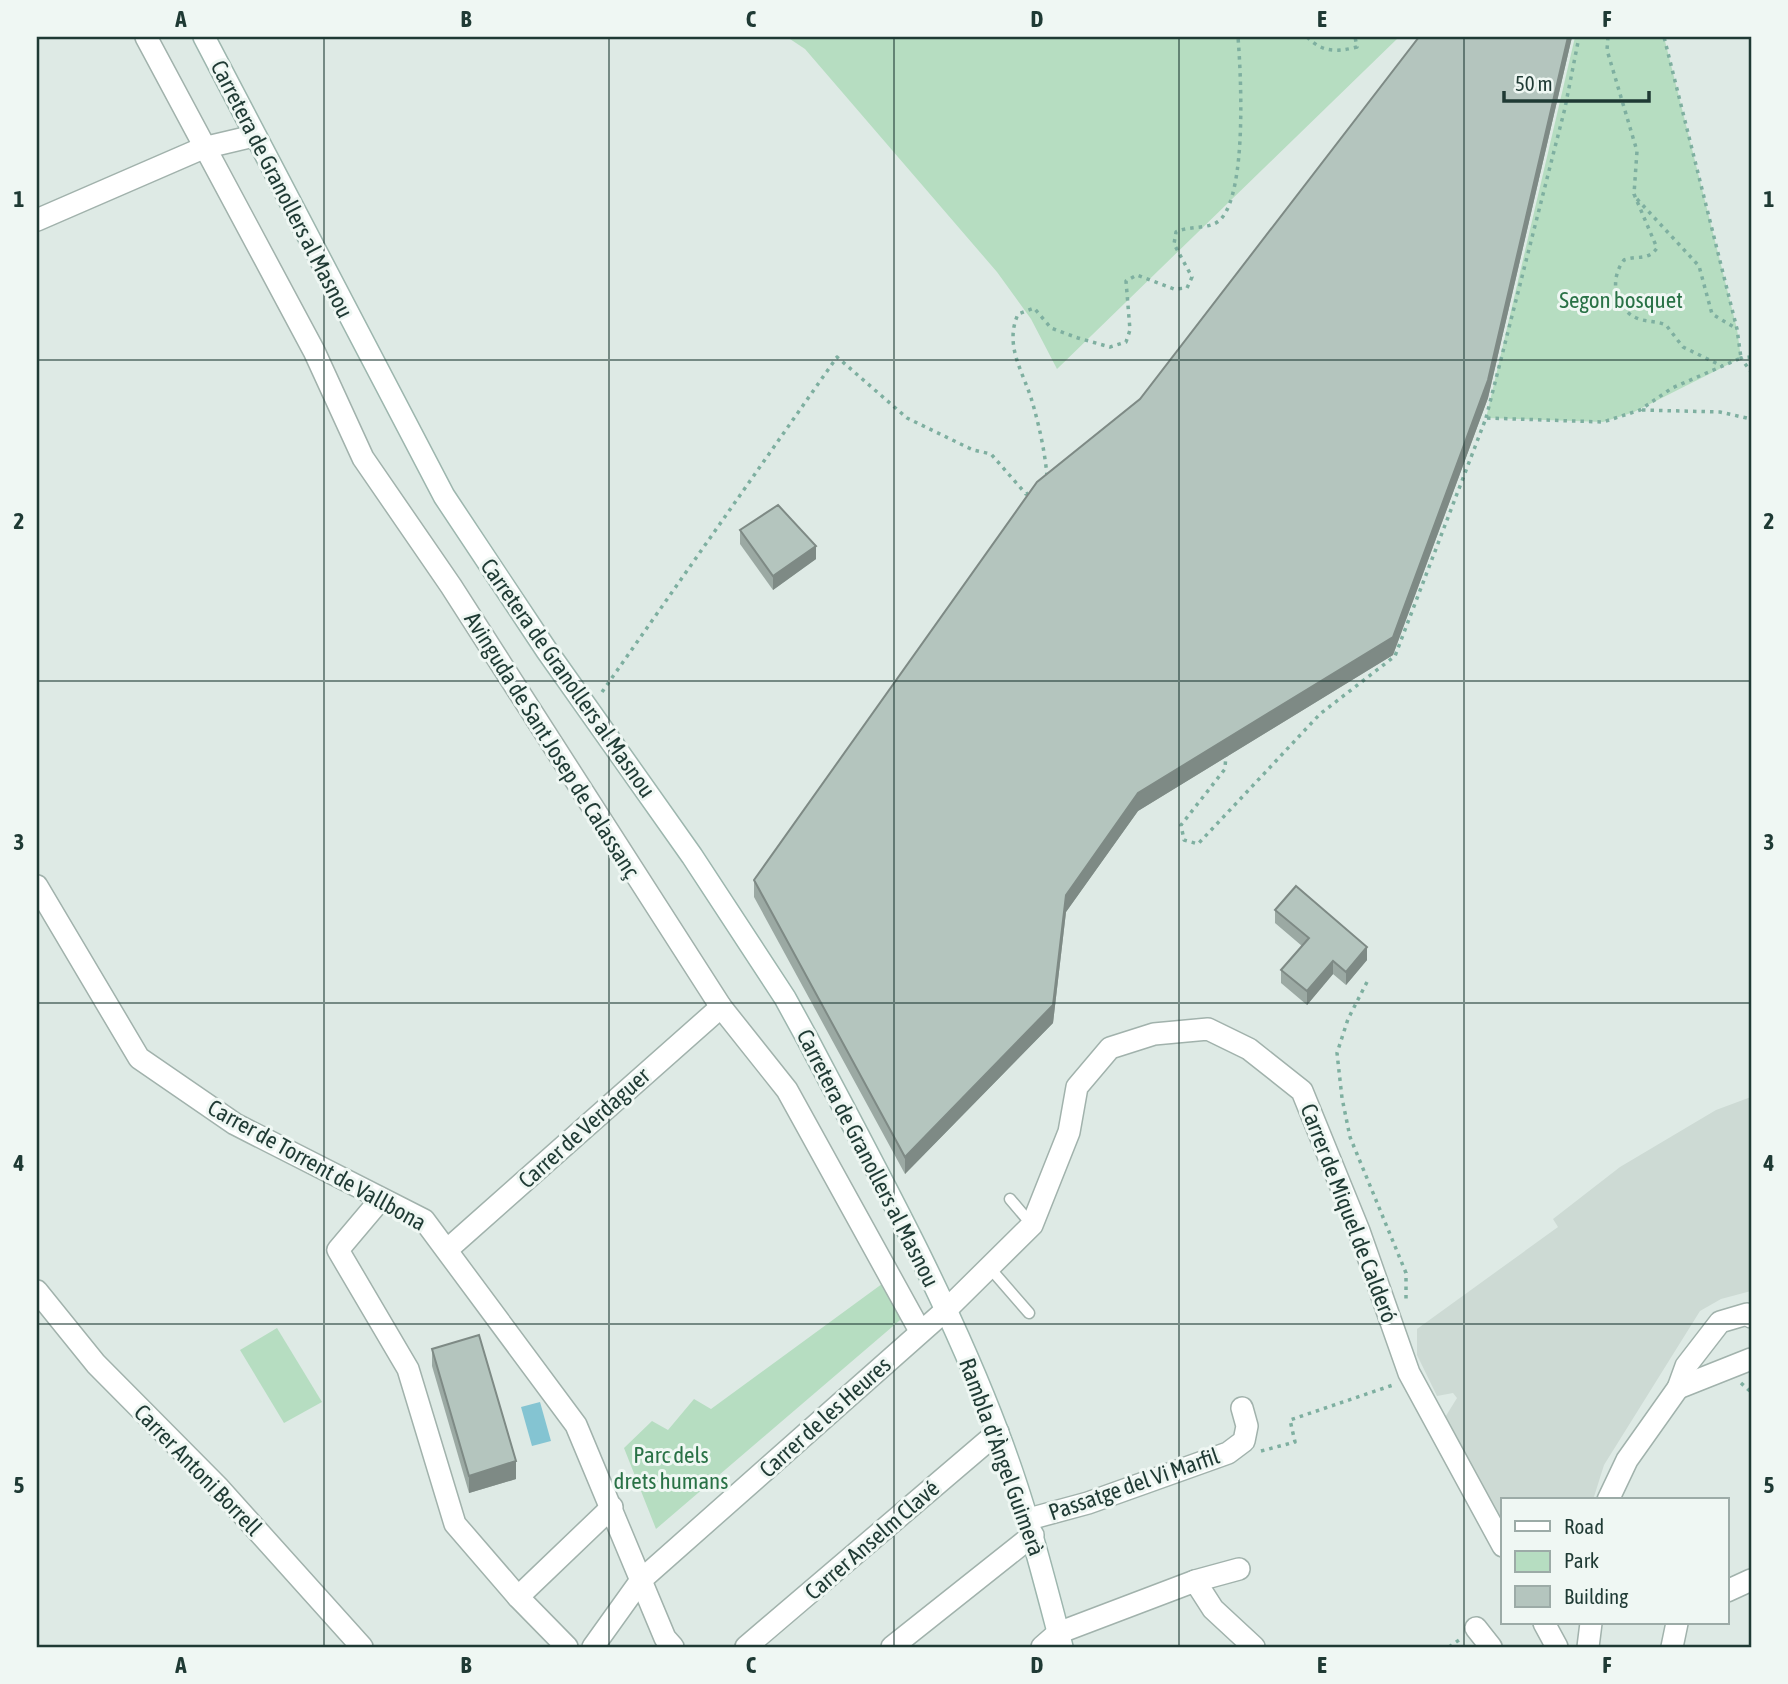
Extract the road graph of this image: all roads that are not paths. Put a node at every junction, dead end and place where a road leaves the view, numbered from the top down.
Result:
1 (146, 37) edge
2 (204, 37) edge
3 (254, 136) junction
4 (203, 148) junction
5 (37, 220) edge
6 (37, 886) edge
7 (721, 1007) junction
8 (382, 1199) junction
9 (1010, 1199) dead end
10 (1032, 1225) junction
11 (448, 1249) junction
12 (989, 1267) junction
13 (37, 1291) edge
14 (946, 1310) junction
15 (1029, 1313) dead end
16 (1751, 1317) edge
17 (920, 1331) junction
18 (1751, 1359) edge
19 (1678, 1388) junction
20 (1242, 1408) dead end
21 (998, 1432) junction
22 (1609, 1498) edge
23 (612, 1507) junction
24 (1031, 1527) junction
25 (1501, 1542) edge
26 (1238, 1569) dead end
27 (641, 1580) junction
28 (1751, 1580) edge
29 (1195, 1581) junction
30 (1728, 1591) edge
31 (518, 1597) junction
32 (1545, 1624) edge
33 (1591, 1624) edge
34 (1677, 1624) edge
35 (1476, 1628) dead end
36 (1060, 1640) edge
37 (665, 1644) edge
38 (362, 1647) edge
39 (567, 1647) edge
40 (593, 1647) edge
41 (746, 1647) edge
42 (891, 1647) edge
43 (1042, 1647) edge
44 (1254, 1647) edge
45 (1491, 1647) edge
46 (1558, 1647) edge
47 (1588, 1647) edge
48 (1672, 1647) edge

1 - 4 street, Avinguda de Sant Josep de Calassanç
2 - 3 street, Carretera de Granollers al Masnou
3 - 4 street
3 - 14 street, Carretera de Granollers al Masnou
4 - 5 street
4 - 7 street, Avinguda de Sant Josep de Calassanç
6 - 8 street, Carrer de Torrent de Vallbona
7 - 11 street, Carrer de Verdaguer
7 - 17 street, Avinguda de Sant Josep de Calassanç
8 - 11 street, Carrer de Torrent de Vallbona
8 - 31 street
9 - 10 lane
10 - 12 street, Carrer de Miquel de Calderó
10 - 25 street, Carrer de Miquel de Calderó
11 - 23 street, Carrer de Torrent de Vallbona
12 - 14 street, Carrer de Miquel de Calderó
12 - 15 lane
13 - 38 street, Carrer Antoni Borrell
14 - 17 street, Carrer de les Heures
14 - 21 street, Rambla d'Àngel Guimerà
16 - 19 street
17 - 27 street, Carrer de les Heures
18 - 19 street
19 - 22 street
20 - 24 street, Passatge del Vi Marfil
21 - 24 street, Rambla d'Àngel Guimerà
21 - 41 street, Carrer Anselm Clavé
23 - 27 street, Carrer de Torrent de Vallbona
23 - 31 street
24 - 36 street, Rambla d'Àngel Guimerà
24 - 42 street
26 - 29 street
27 - 37 street, Carrer de Torrent de Vallbona
27 - 40 street, Carrer de les Heures
28 - 30 street
29 - 36 street
29 - 44 street
31 - 39 street
32 - 46 street
33 - 47 street
34 - 48 street
35 - 45 street
36 - 43 street

